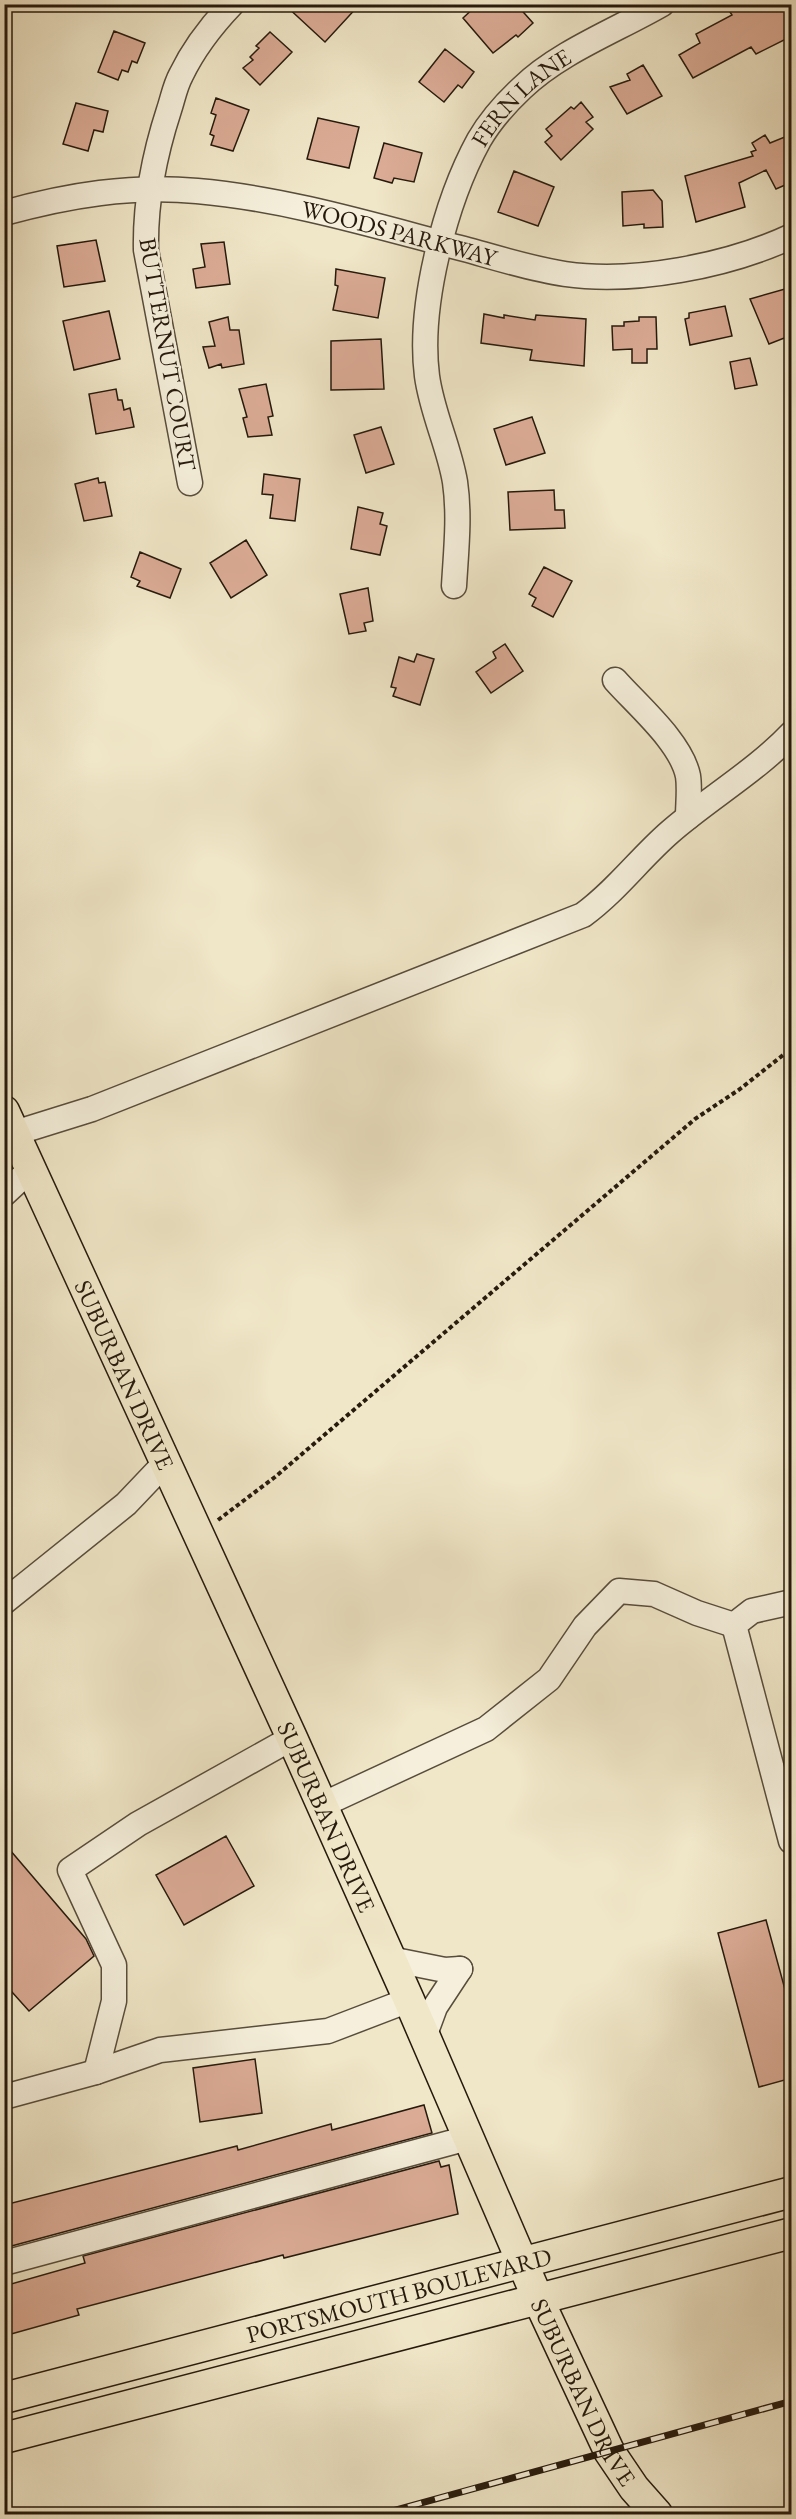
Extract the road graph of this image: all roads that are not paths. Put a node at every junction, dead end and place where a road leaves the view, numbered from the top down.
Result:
1 (232, 4) edge
2 (662, 4) edge
3 (149, 188) junction
4 (4, 213) edge
5 (792, 236) edge
6 (440, 243) junction
7 (190, 483) dead end
8 (454, 586) dead end
9 (615, 681) dead end
10 (792, 733) edge
11 (688, 817) junction
12 (10, 1122) edge
13 (31, 1169) junction
14 (4, 1194) edge
15 (165, 1463) junction
16 (4, 1602) edge
17 (792, 1602) edge
18 (734, 1625) junction
19 (292, 1738) junction
20 (322, 1805) junction
21 (791, 1840) edge
22 (390, 1959) junction
23 (409, 2000) junction
24 (424, 2037) junction
25 (96, 2072) junction
26 (4, 2097) edge
27 (468, 2138) junction
28 (792, 2192) edge
29 (792, 2233) edge
30 (4, 2263) edge
31 (522, 2264) junction
32 (538, 2299) junction
33 (4, 2398) edge
34 (4, 2438) edge
35 (657, 2514) edge

1 - 3 street, BUTTERNUT COURT
2 - 6 street, FERN LANE
3 - 4 street, WOODS PARKWAY
3 - 6 street, WOODS PARKWAY
3 - 7 street, BUTTERNUT COURT
5 - 6 street, WOODS PARKWAY
6 - 8 street, FERN LANE
9 - 11 street
10 - 11 street
11 - 12 street
12 - 13 main road, SUBURBAN DRIVE
13 - 14 street
13 - 15 main road, SUBURBAN DRIVE
15 - 16 street
15 - 19 main road, SUBURBAN DRIVE
17 - 18 street
18 - 20 street
18 - 21 street
19 - 20 main road, SUBURBAN DRIVE
19 - 25 street
20 - 22 main road, SUBURBAN DRIVE
22 - 23 main road, SUBURBAN DRIVE
22 - 24 street
23 - 24 main road, SUBURBAN DRIVE
23 - 25 street
24 - 27 main road, SUBURBAN DRIVE
25 - 26 street
27 - 30 street
27 - 31 main road, SUBURBAN DRIVE
28 - 31 main road, PORTSMOUTH BOULEVARD
29 - 32 main road, PORTSMOUTH BOULEVARD
31 - 32 main road, SUBURBAN DRIVE
31 - 33 main road, PORTSMOUTH BOULEVARD
32 - 34 main road, PORTSMOUTH BOULEVARD
32 - 35 main road, SUBURBAN DRIVE

